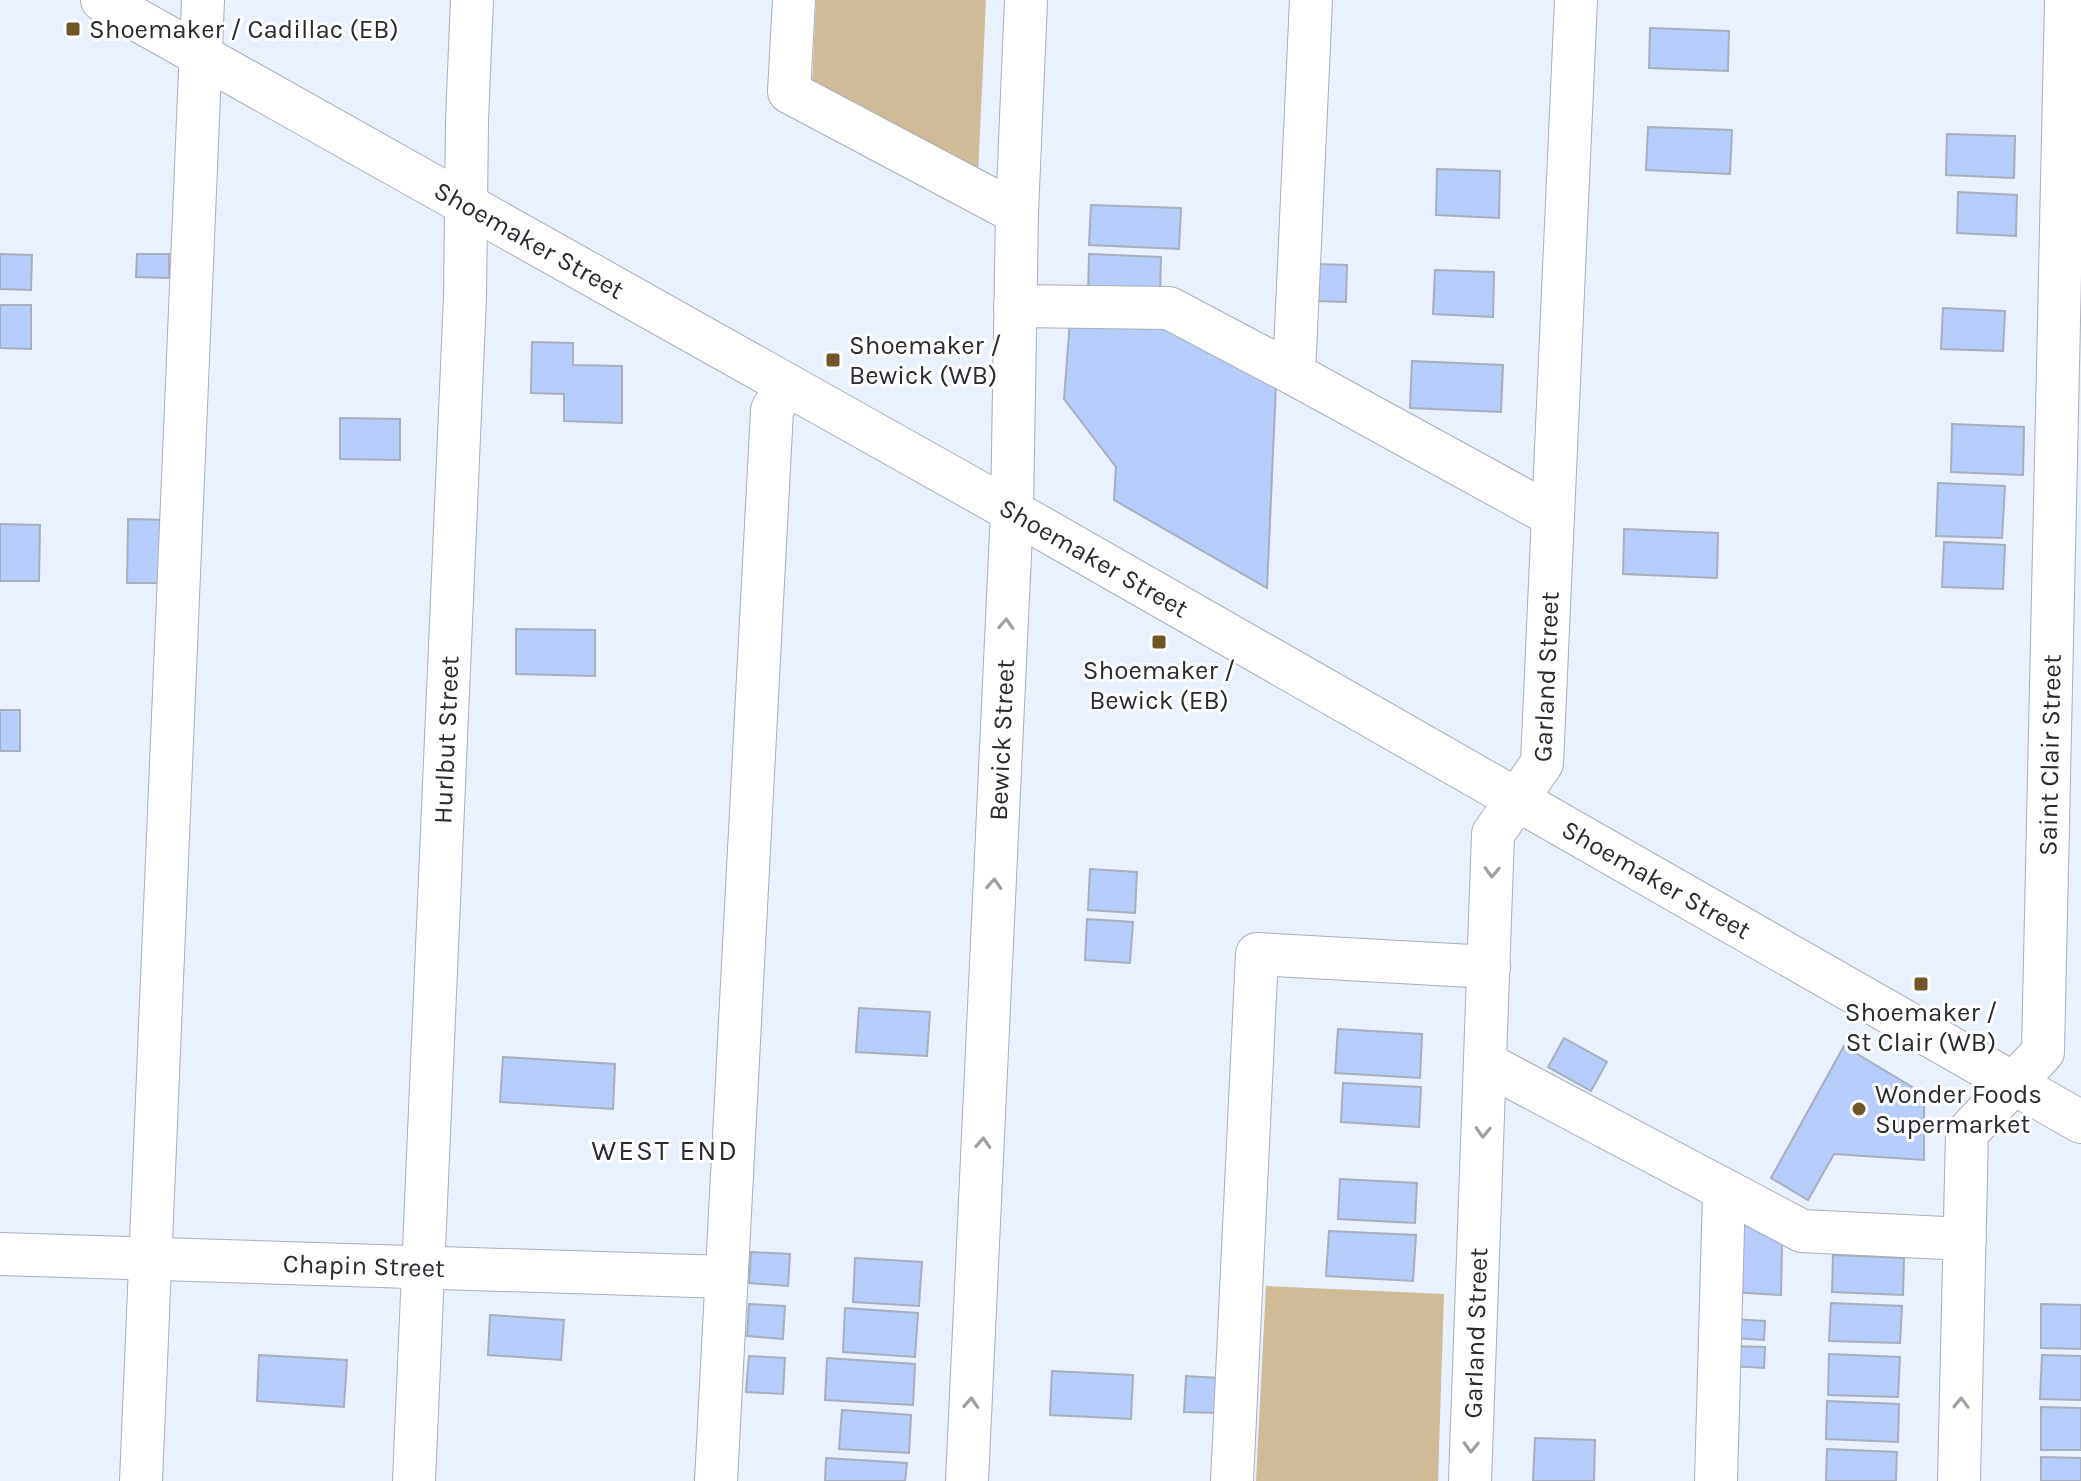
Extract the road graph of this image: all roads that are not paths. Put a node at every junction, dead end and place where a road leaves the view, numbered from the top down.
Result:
1 (102, 0) edge
2 (203, 0) edge
3 (472, 0) edge
4 (794, 0) edge
5 (1026, 0) edge
6 (1311, 0) edge
7 (1576, 0) edge
8 (2066, 0) edge
9 (200, 54) junction
10 (466, 205) junction
11 (1017, 213) junction
12 (1015, 306) junction
13 (1294, 374) junction
14 (787, 385) junction
15 (1012, 511) junction
16 (1553, 516) junction
17 (1517, 801) junction
18 (1489, 967) junction
19 (1485, 1063) junction
20 (2012, 1084) junction
21 (2081, 1122) edge
22 (1724, 1192) junction
23 (1965, 1239) junction
24 (0, 1254) edge
25 (152, 1259) junction
26 (424, 1268) junction
27 (726, 1277) junction
28 (141, 1481) edge
29 (414, 1481) edge
30 (716, 1481) edge
31 (967, 1481) edge
32 (1232, 1481) edge
33 (1470, 1481) edge
34 (1716, 1481) edge
35 (1959, 1481) edge

1 - 9 street, Shoemaker Street
2 - 9 street
3 - 10 street, Hurlbut Street
4 - 11 street
5 - 11 street, Bewick Street
6 - 13 street
7 - 16 street, Garland Street
8 - 20 street, Saint Clair Street
9 - 10 street, Shoemaker Street
9 - 25 street
10 - 14 street, Shoemaker Street
10 - 26 street, Hurlbut Street
11 - 12 street, Bewick Street
12 - 13 street
12 - 15 street, Bewick Street
13 - 16 street
14 - 15 street, Shoemaker Street
14 - 27 street
15 - 17 street, Shoemaker Street
31 -> 15 street, Bewick Street
16 - 17 street, Garland Street
17 -> 18 street, Garland Street
17 - 20 street, Shoemaker Street
18 - 19 street, Garland Street
18 - 32 street
19 - 22 street
19 -> 33 street, Garland Street
20 - 21 street, Shoemaker Street
20 - 23 street, Saint Clair Street
22 - 23 street
22 - 34 street
35 -> 23 street, Saint Clair Street
24 - 25 street, Chapin Street
25 - 26 street, Chapin Street
25 - 28 street
26 - 27 street, Chapin Street
26 - 29 street, Hurlbut Street
27 - 30 street

